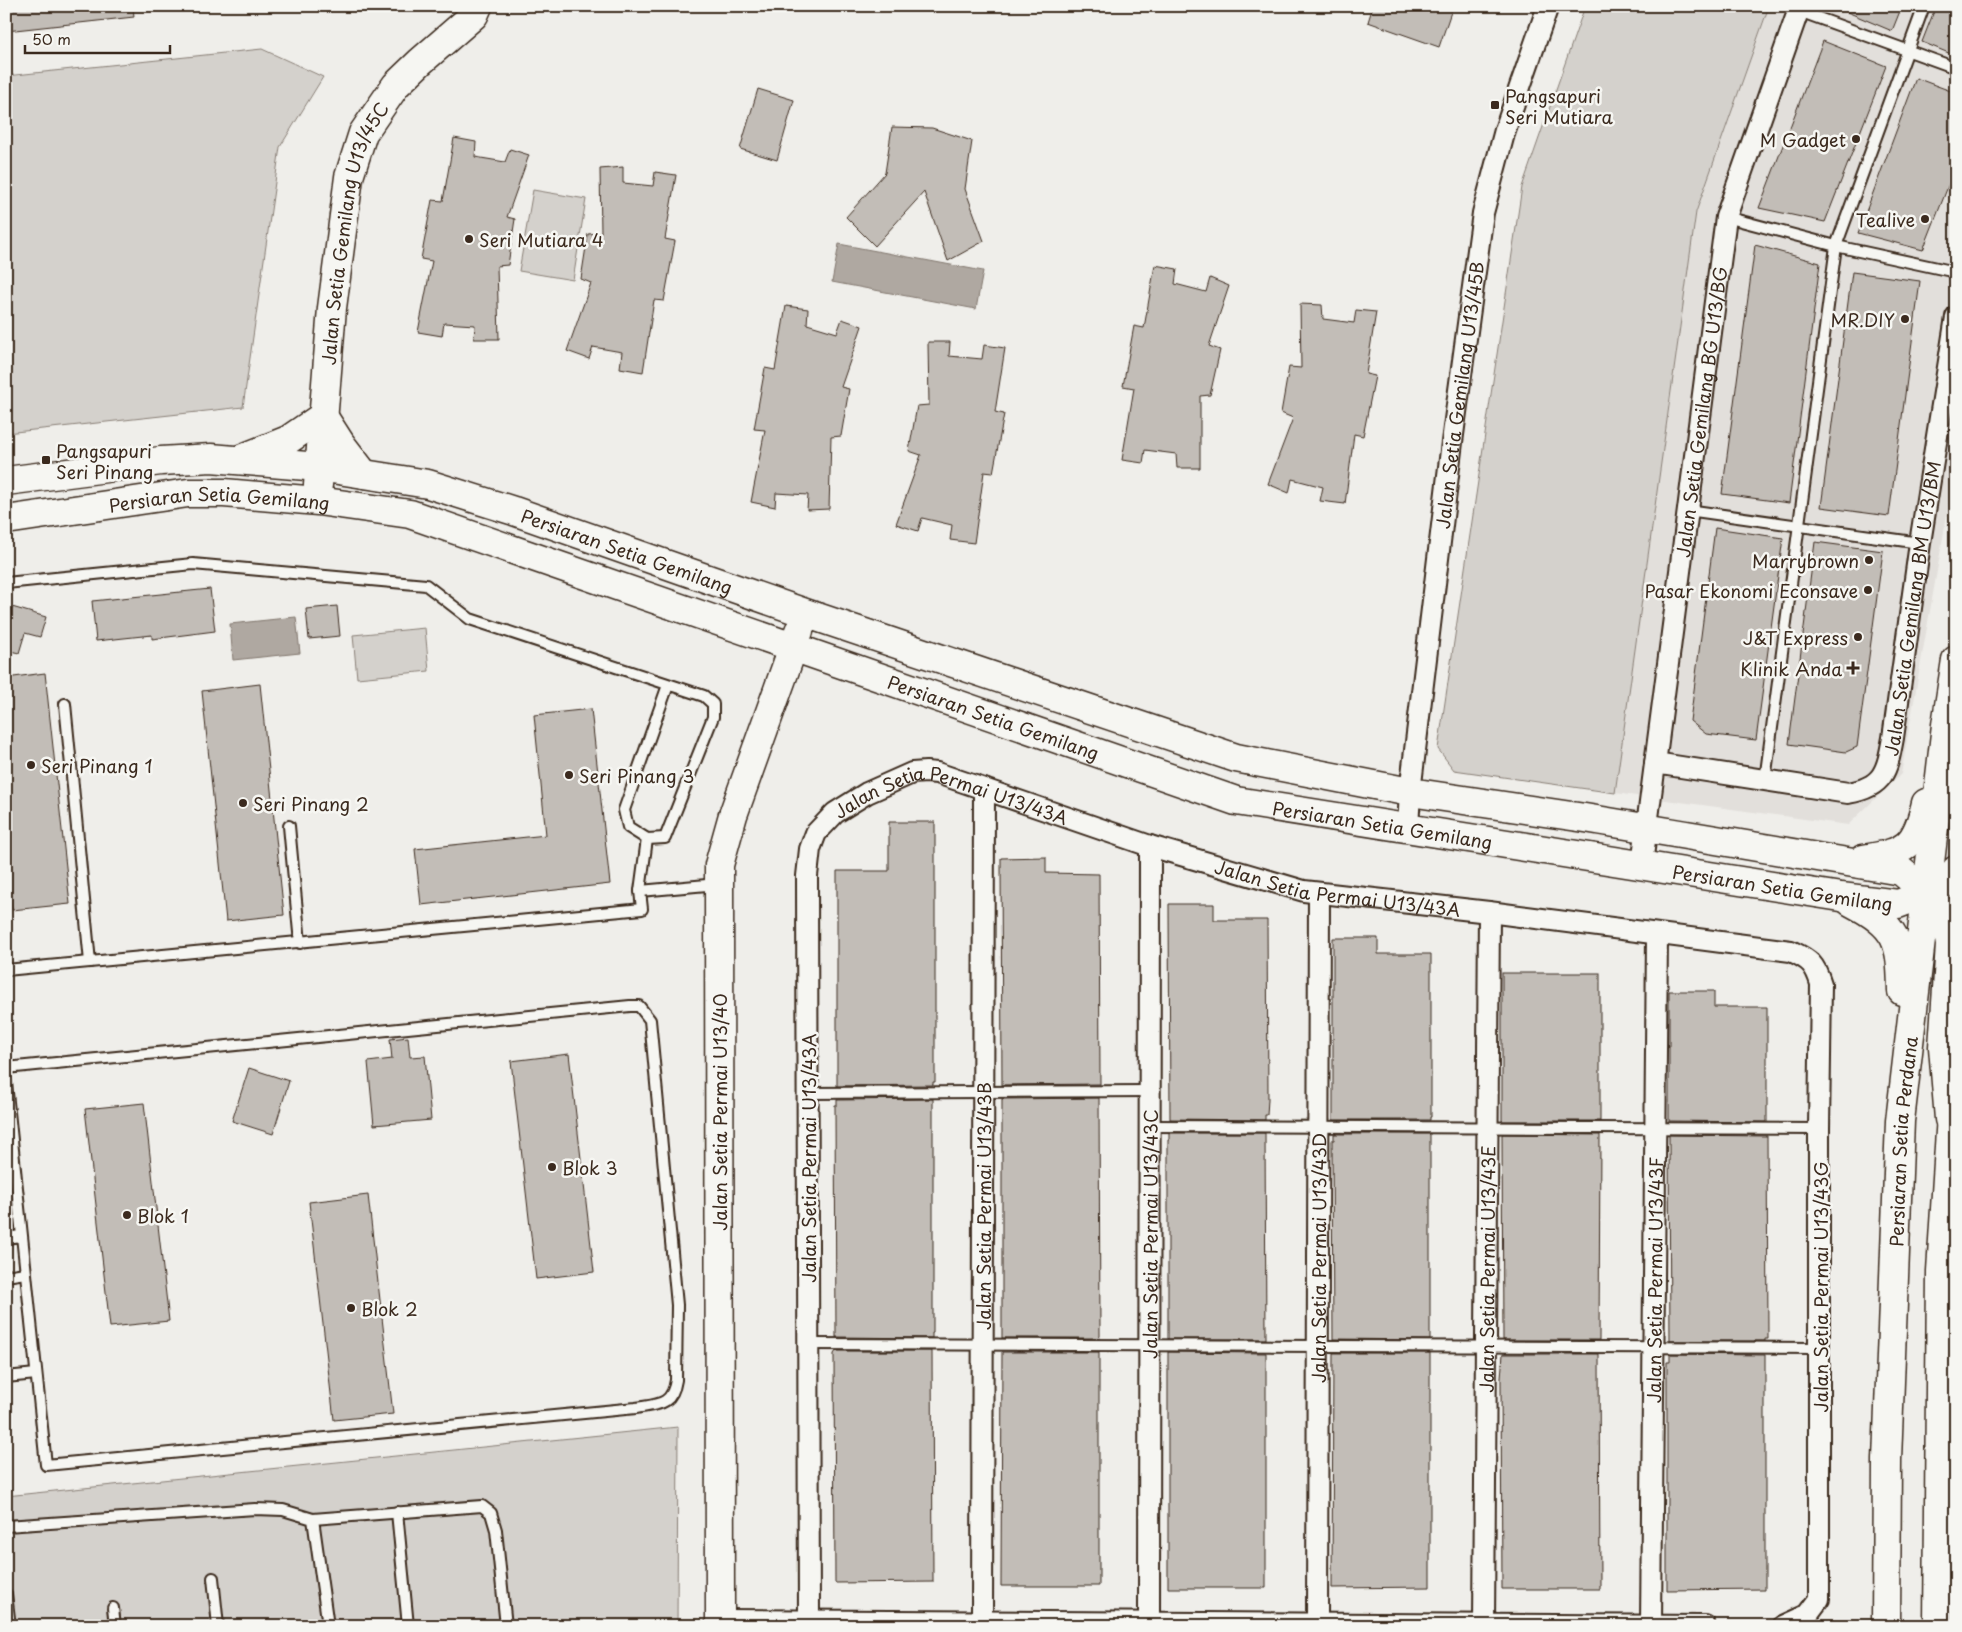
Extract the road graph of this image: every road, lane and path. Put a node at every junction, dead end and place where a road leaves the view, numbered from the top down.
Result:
1 (478, 6) edge
2 (1548, 6) edge
3 (1924, 6) edge
4 (1800, 8) edge
5 (1908, 52) junction
6 (1956, 68) edge
7 (1726, 217) junction
8 (1836, 246) junction
9 (1956, 272) edge
10 (1956, 317) edge
11 (324, 416) junction
12 (238, 460) junction
13 (319, 467) junction
14 (364, 474) junction
15 (6, 481) edge
16 (318, 501) junction
17 (1688, 510) junction
18 (6, 520) edge
19 (1799, 526) junction
20 (1920, 543) junction
21 (6, 583) edge
22 (805, 614) junction
23 (794, 647) junction
24 (1956, 660) edge
25 (668, 684) junction
26 (65, 704) dead end
27 (1946, 725) junction
28 (1655, 763) junction
29 (1765, 780) junction
30 (984, 789) junction
31 (1410, 792) junction
32 (289, 826) dead end
33 (1408, 828) junction
34 (1647, 828) junction
35 (646, 840) junction
36 (1150, 846) junction
37 (1849, 861) junction
38 (1642, 864) junction
39 (1956, 870) edge
40 (719, 884) junction
41 (640, 891) junction
42 (1319, 893) junction
43 (1927, 894) junction
44 (1841, 897) junction
45 (1489, 912) junction
46 (1657, 934) junction
47 (300, 943) junction
48 (1808, 959) joint
49 (90, 962) junction
50 (6, 970) edge
51 (6, 1068) edge
52 (1956, 1068) edge
53 (1904, 1076) junction
54 (6, 1083) edge
55 (1150, 1091) junction
56 (983, 1092) junction
57 (808, 1093) junction
58 (1949, 1119) junction
59 (1150, 1126) junction
60 (1318, 1127) junction
61 (1487, 1128) junction
62 (1655, 1129) junction
63 (1819, 1129) junction
64 (10, 1159) edge
65 (12, 1195) edge
66 (21, 1236) junction
67 (6, 1238) edge
68 (25, 1273) junction
69 (6, 1276) edge
70 (807, 1344) junction
71 (983, 1345) junction
72 (1149, 1345) junction
73 (1318, 1346) junction
74 (1486, 1347) junction
75 (1653, 1348) junction
76 (1820, 1348) junction
77 (36, 1374) junction
78 (6, 1377) edge
79 (1887, 1460) junction
80 (397, 1512) junction
81 (313, 1519) junction
82 (6, 1526) edge
83 (213, 1578) dead end
84 (6, 1594) edge
85 (112, 1608) dead end
86 (809, 1620) junction
87 (982, 1622) junction
88 (1149, 1622) junction
89 (720, 1623) edge
90 (1032, 1624) edge
91 (1317, 1624) junction
92 (1484, 1624) junction
93 (1651, 1625) edge
94 (10, 1626) edge
95 (115, 1626) edge
96 (218, 1626) edge
97 (328, 1626) edge
98 (408, 1626) edge
99 (506, 1626) edge
100 (1705, 1626) edge
101 (1783, 1626) edge
102 (1886, 1626) edge
103 (1899, 1626) edge
104 (1938, 1626) edge

1 - 11 street, Jalan Setia Gemilang U13/45C
2 - 31 street, Jalan Setia Gemilang U13/45B
3 - 5 lane
4 - 5 lane
4 - 7 street, Jalan Setia Gemilang BG U13/BG
5 - 6 lane
5 - 8 lane
7 - 8 lane
7 - 17 street, Jalan Setia Gemilang BG U13/BG
8 - 9 lane
8 - 19 lane
10 - 20 street, Jalan Setia Gemilang BM U13/BM
11 - 12 street
11 - 13 street, Jalan Setia Gemilang U13/45C
11 - 14 street
12 - 13 street, Persiaran Setia Gemilang
12 - 15 street, Persiaran Setia Gemilang
13 - 14 street, Persiaran Setia Gemilang
13 - 16 street, Jalan Setia Gemilang U13/45C
14 - 22 street, Persiaran Setia Gemilang
16 - 18 street, Persiaran Setia Gemilang
16 - 23 street, Persiaran Setia Gemilang
17 - 19 lane
17 - 28 street, Jalan Setia Gemilang BG U13/BG
19 - 20 lane
19 - 29 lane
20 - 29 street, Jalan Setia Gemilang BM U13/BM
21 - 25 lane
22 - 23 street, Jalan Setia Permai U13/40
22 - 31 street, Persiaran Setia Gemilang
23 - 33 street, Persiaran Setia Gemilang
23 - 40 street, Jalan Setia Permai U13/40
24 - 27 street, Persiaran Setia Perdana
25 - 35 lane
25 - 35 lane
26 - 49 lane
27 - 37 street
27 - 43 street, Persiaran Setia Perdana
28 - 29 street
28 - 34 street, Jalan Setia Gemilang BG U13/BG
30 - 36 street, Jalan Setia Permai U13/43A
30 - 56 street, Jalan Setia Permai U13/43B
30 - 57 street, Jalan Setia Permai U13/43A
31 - 33 street, Jalan Setia Gemilang U13/45B
31 - 34 street, Persiaran Setia Gemilang
32 - 47 lane
33 - 38 street, Persiaran Setia Gemilang
34 - 37 street, Persiaran Setia Gemilang
34 - 38 street, Jalan Setia Gemilang BG U13/BG
35 - 41 lane
36 - 42 street, Jalan Setia Permai U13/43A
36 - 55 street, Jalan Setia Permai U13/43C
37 - 43 street, Persiaran Setia Gemilang
38 - 44 street, Persiaran Setia Gemilang
39 - 43 street
40 - 41 lane
40 - 89 street, Jalan Setia Permai U13/40
41 - 47 lane
42 - 45 street, Jalan Setia Permai U13/43A
42 - 60 street, Jalan Setia Permai U13/43D
43 - 44 street, Persiaran Setia Gemilang
43 - 53 street, Persiaran Setia Perdana
43 - 58 street
44 - 53 street
45 - 46 street, Jalan Setia Permai U13/43A
45 - 61 street, Jalan Setia Permai U13/43E
46 - 48 street, Jalan Setia Permai U13/43A
46 - 62 street, Jalan Setia Permai U13/43F
47 - 49 lane
48 - 63 street, Jalan Setia Permai U13/43G
49 - 50 lane
51 - 77 lane
52 - 58 street
53 - 79 street, Persiaran Setia Perdana
54 - 64 lane
55 - 56 lane
55 - 59 street, Jalan Setia Permai U13/43C
56 - 57 lane
56 - 71 street, Jalan Setia Permai U13/43B
57 - 70 street, Jalan Setia Permai U13/43A
58 - 104 street
59 - 60 lane
59 - 72 street, Jalan Setia Permai U13/43C
60 - 61 lane
60 - 73 street, Jalan Setia Permai U13/43D
61 - 62 lane
61 - 74 street, Jalan Setia Permai U13/43E
62 - 63 lane
62 - 75 street, Jalan Setia Permai U13/43F
63 - 76 street, Jalan Setia Permai U13/43G
64 - 65 lane
65 - 66 lane
66 - 67 lane
66 - 68 lane
68 - 69 lane
68 - 77 lane
70 - 71 lane
70 - 86 street, Jalan Setia Permai U13/43A
71 - 72 lane
71 - 87 street, Jalan Setia Permai U13/43B
72 - 73 lane
72 - 88 street, Jalan Setia Permai U13/43C
73 - 74 lane
73 - 91 street, Jalan Setia Permai U13/43D
74 - 75 lane
74 - 92 street, Jalan Setia Permai U13/43E
75 - 76 lane
75 - 93 street, Jalan Setia Permai U13/43F
76 - 101 street, Jalan Setia Permai U13/43G
77 - 78 lane
79 - 102 street, Persiaran Setia Perdana
79 - 103 street
80 - 81 lane
80 - 98 lane
80 - 99 lane
81 - 82 lane
81 - 97 lane
83 - 96 lane
84 - 94 lane
85 - 95 lane
86 - 87 street
86 - 89 street
87 - 90 street
88 - 90 street
88 - 91 street
91 - 92 street
92 - 93 street
93 - 100 street

